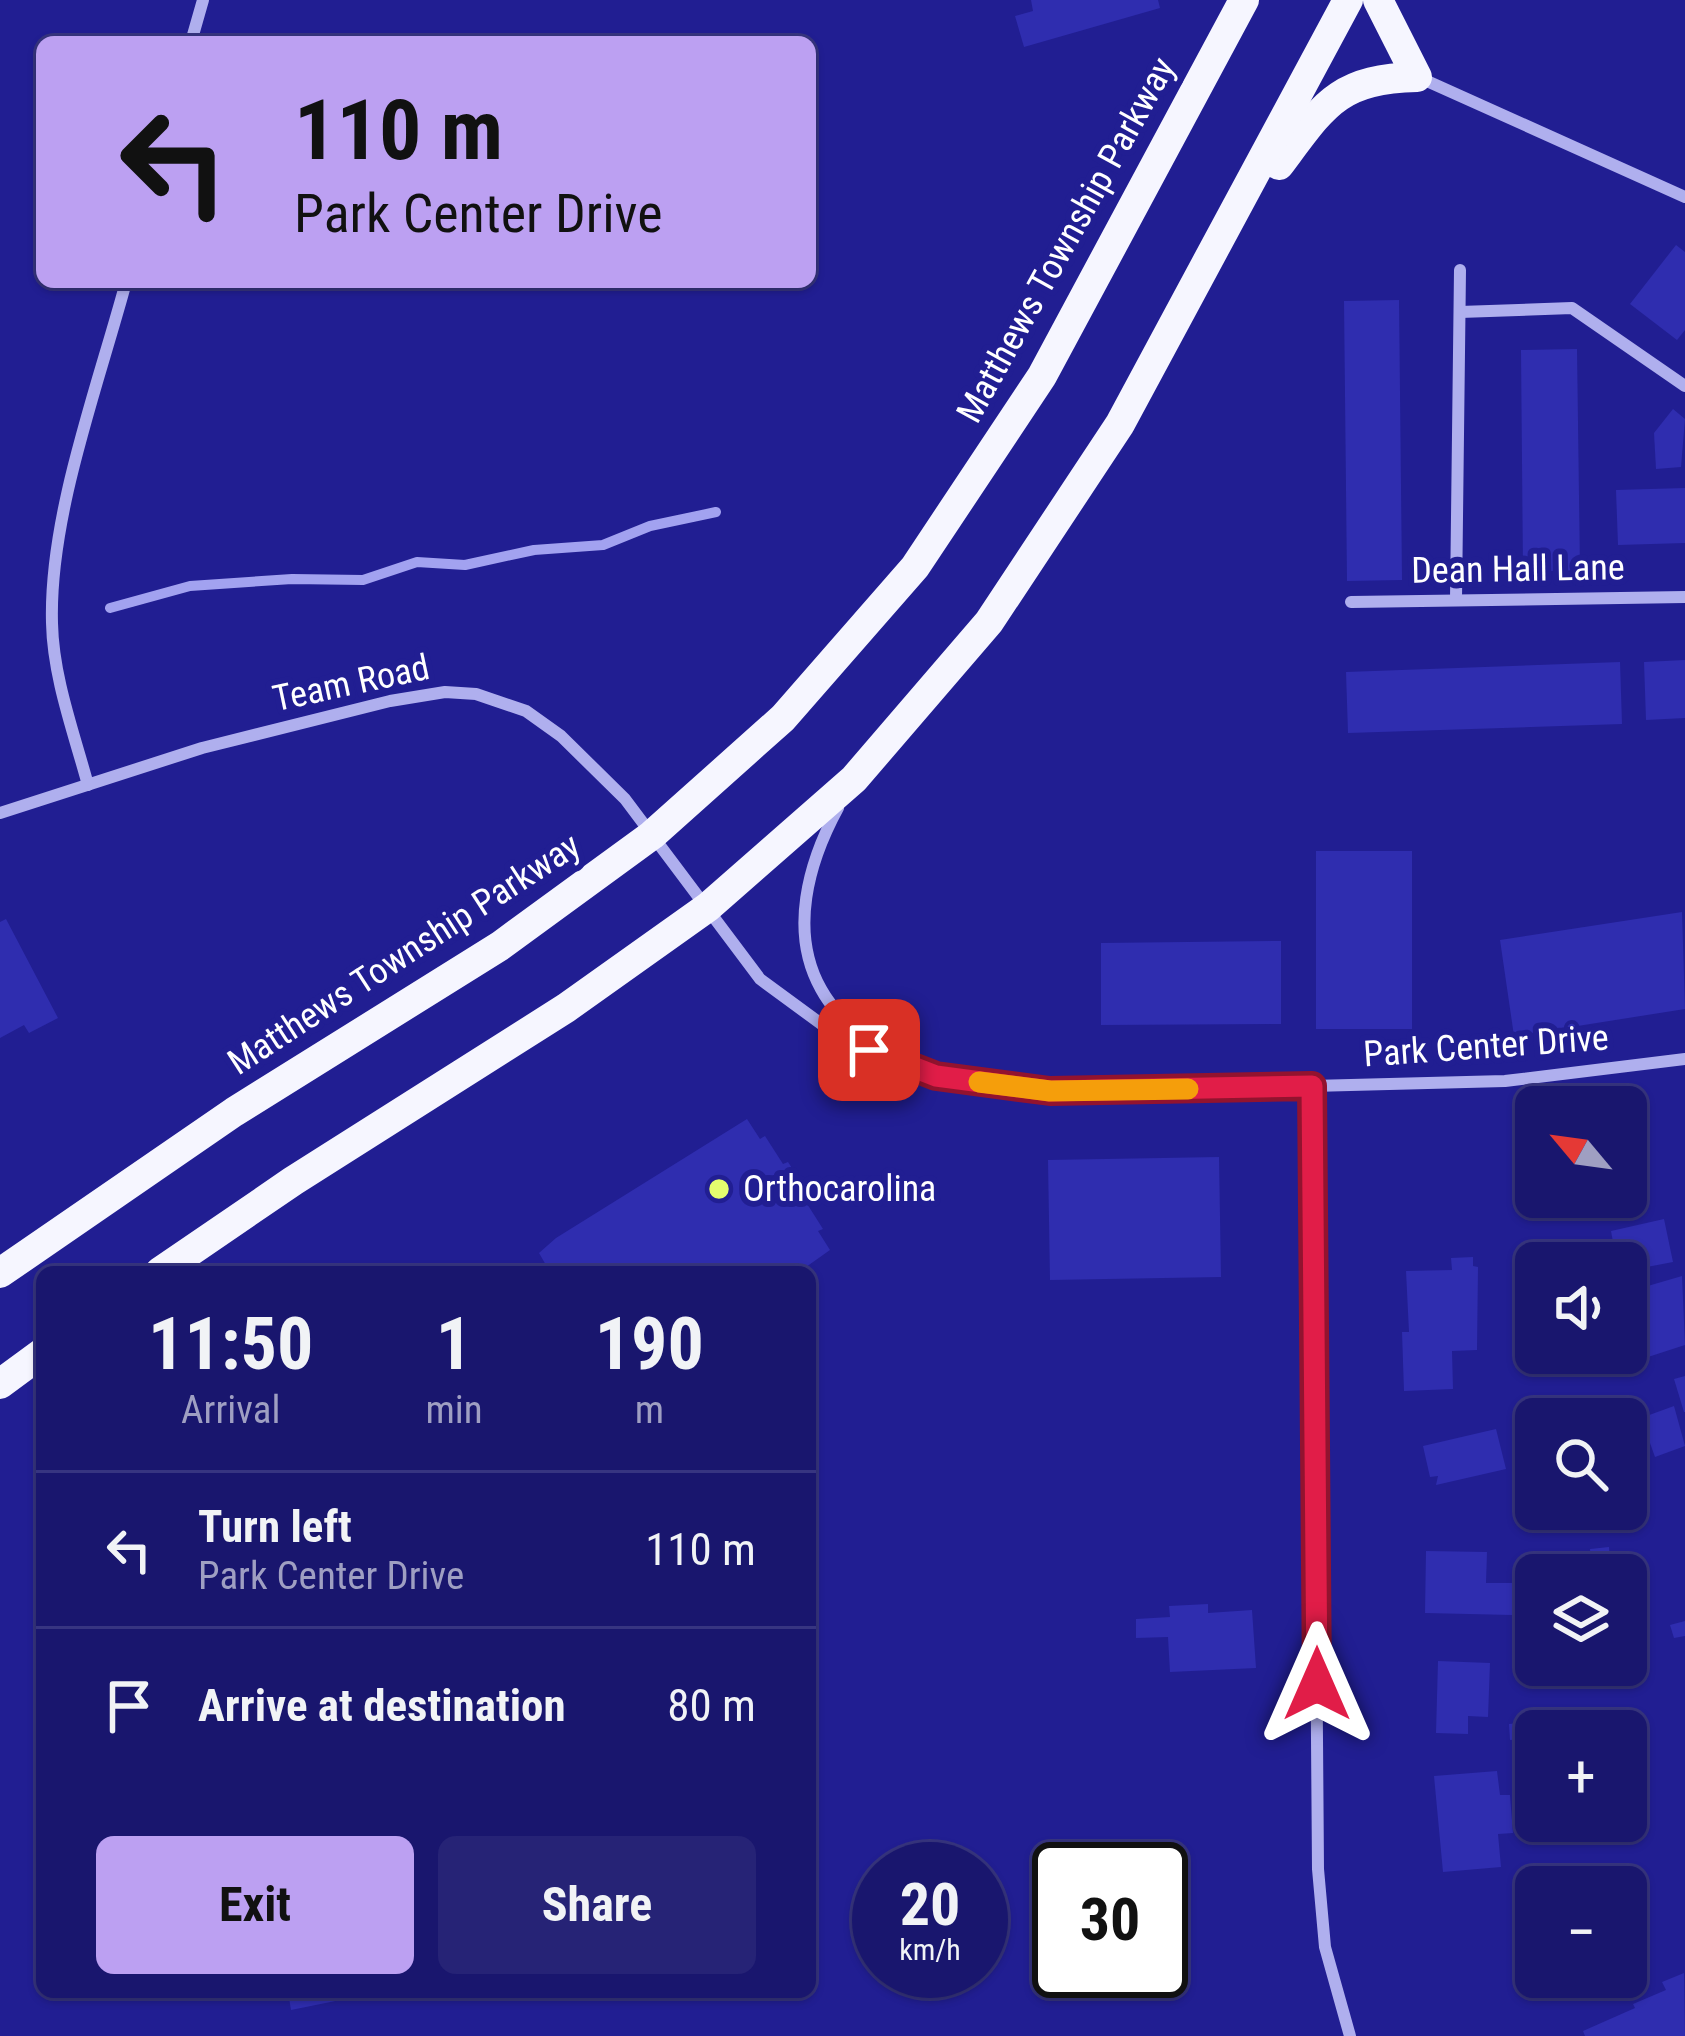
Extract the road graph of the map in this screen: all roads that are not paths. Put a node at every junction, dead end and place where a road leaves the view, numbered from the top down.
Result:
1 (203, 0) edge
2 (1244, 0) edge
3 (1348, 0) edge
4 (1378, 0) edge
5 (193, 36) edge
6 (1418, 77) junction
7 (1685, 197) edge
8 (1202, 266) junction
9 (1460, 269) dead end
10 (124, 288) edge
11 (1460, 312) junction
12 (1685, 386) edge
13 (1685, 597) edge
14 (1456, 599) junction
15 (1351, 602) dead end
16 (854, 779) junction
17 (88, 784) junction
18 (0, 813) edge
19 (652, 835) junction
20 (707, 907) junction
21 (869, 1050) junction
22 (1685, 1059) edge
23 (1312, 1086) junction
24 (169, 1266) edge
25 (0, 1273) edge
26 (36, 1357) edge
27 (0, 1384) edge
28 (1350, 2036) edge

1 - 5 street
2 - 19 main road, Matthews Township Parkway
3 - 8 main road
4 - 6 main road
6 - 7 street
6 - 8 main road
8 - 16 main road
9 - 11 street
10 - 17 street
11 - 12 street
11 - 14 street
13 - 14 street, Dean Hall Lane
14 - 15 street, Dean Hall Lane
16 - 20 main road
16 - 21 street
17 - 18 street, Team Road
17 - 19 street, Team Road
19 - 20 street, Team Road
19 - 25 main road, Matthews Township Parkway
20 - 21 street, Park Center Drive
20 - 24 main road
21 - 23 street, Park Center Drive
22 - 23 street, Park Center Drive
23 - 28 street
26 - 27 main road

